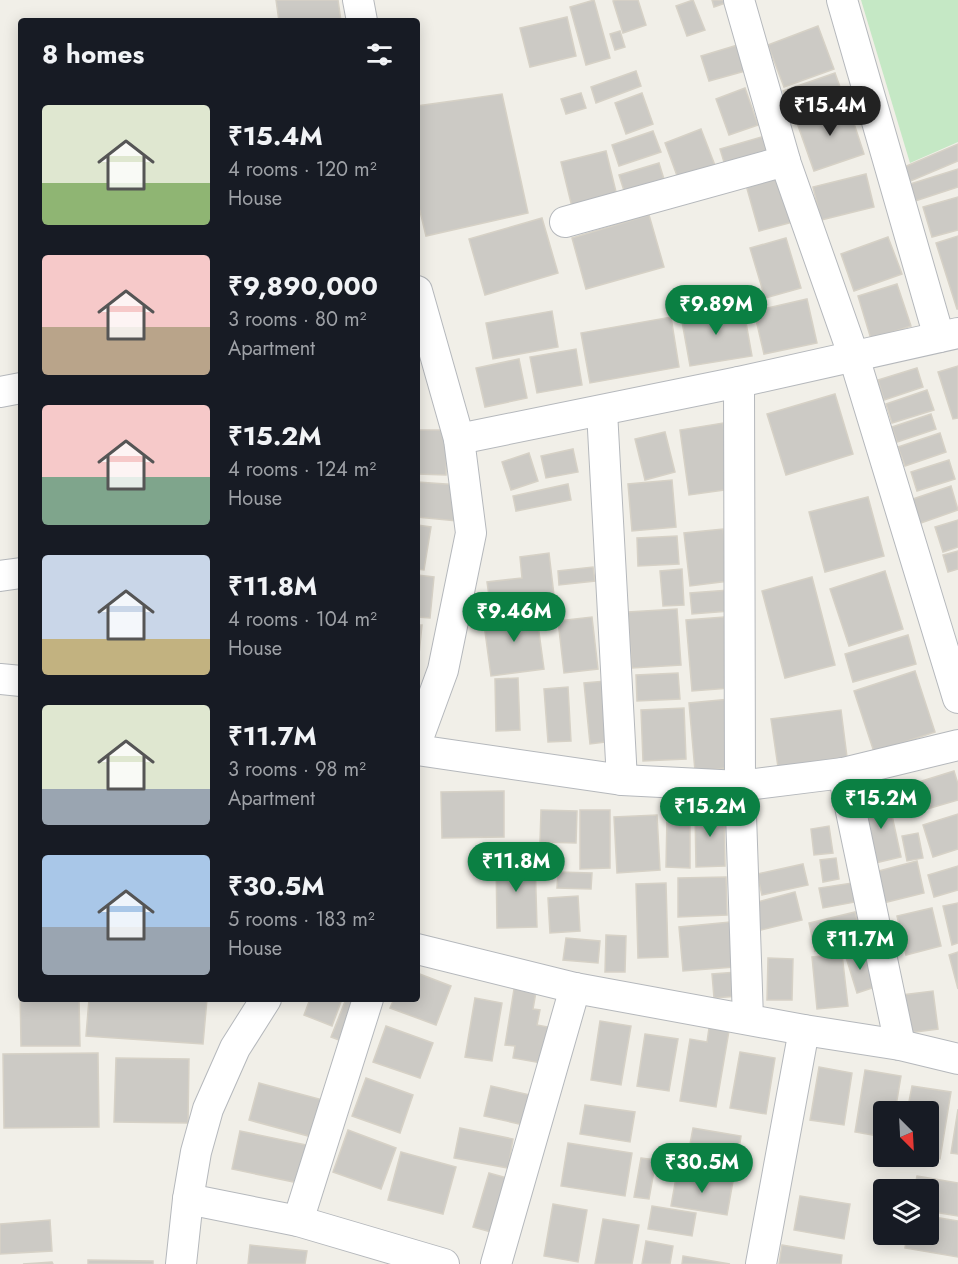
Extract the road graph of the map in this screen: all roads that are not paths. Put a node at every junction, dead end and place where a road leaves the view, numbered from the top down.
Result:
1 (357, 0) edge
2 (739, 0) edge
3 (842, 0) edge
4 (361, 18) edge
5 (785, 161) junction
6 (565, 222) dead end
7 (420, 303) edge
8 (949, 335) edge
9 (854, 357) junction
10 (739, 382) junction
11 (18, 389) edge
12 (0, 392) edge
13 (602, 411) junction
14 (459, 439) junction
15 (18, 573) edge
16 (0, 576) edge
17 (0, 679) edge
18 (18, 681) edge
19 (958, 698) edge
20 (420, 733) edge
21 (958, 745) edge
22 (420, 750) edge
23 (843, 773) junction
24 (622, 780) junction
25 (740, 786) junction
26 (420, 950) edge
27 (575, 988) junction
28 (264, 1002) edge
29 (367, 1002) edge
30 (748, 1019) junction
31 (804, 1030) junction
32 (900, 1045) junction
33 (958, 1059) edge
34 (188, 1199) junction
35 (298, 1221) junction
36 (181, 1264) edge
37 (444, 1264) edge
38 (496, 1264) edge
39 (761, 1264) edge

1 - 4 street
2 - 5 street
3 - 8 street
5 - 6 street
5 - 9 street
7 - 14 street
8 - 9 street
9 - 10 street
9 - 19 street
10 - 13 street
10 - 25 street
11 - 12 street
13 - 14 street
13 - 24 street
14 - 20 street
15 - 16 street
17 - 18 street
21 - 23 street
22 - 24 street
23 - 25 street
23 - 32 street
24 - 25 street
25 - 30 street
26 - 27 street
27 - 30 street
27 - 38 street
28 - 34 street
29 - 35 street
30 - 31 street
31 - 32 street
31 - 39 street
32 - 33 street
34 - 35 street
34 - 36 street
35 - 37 street

